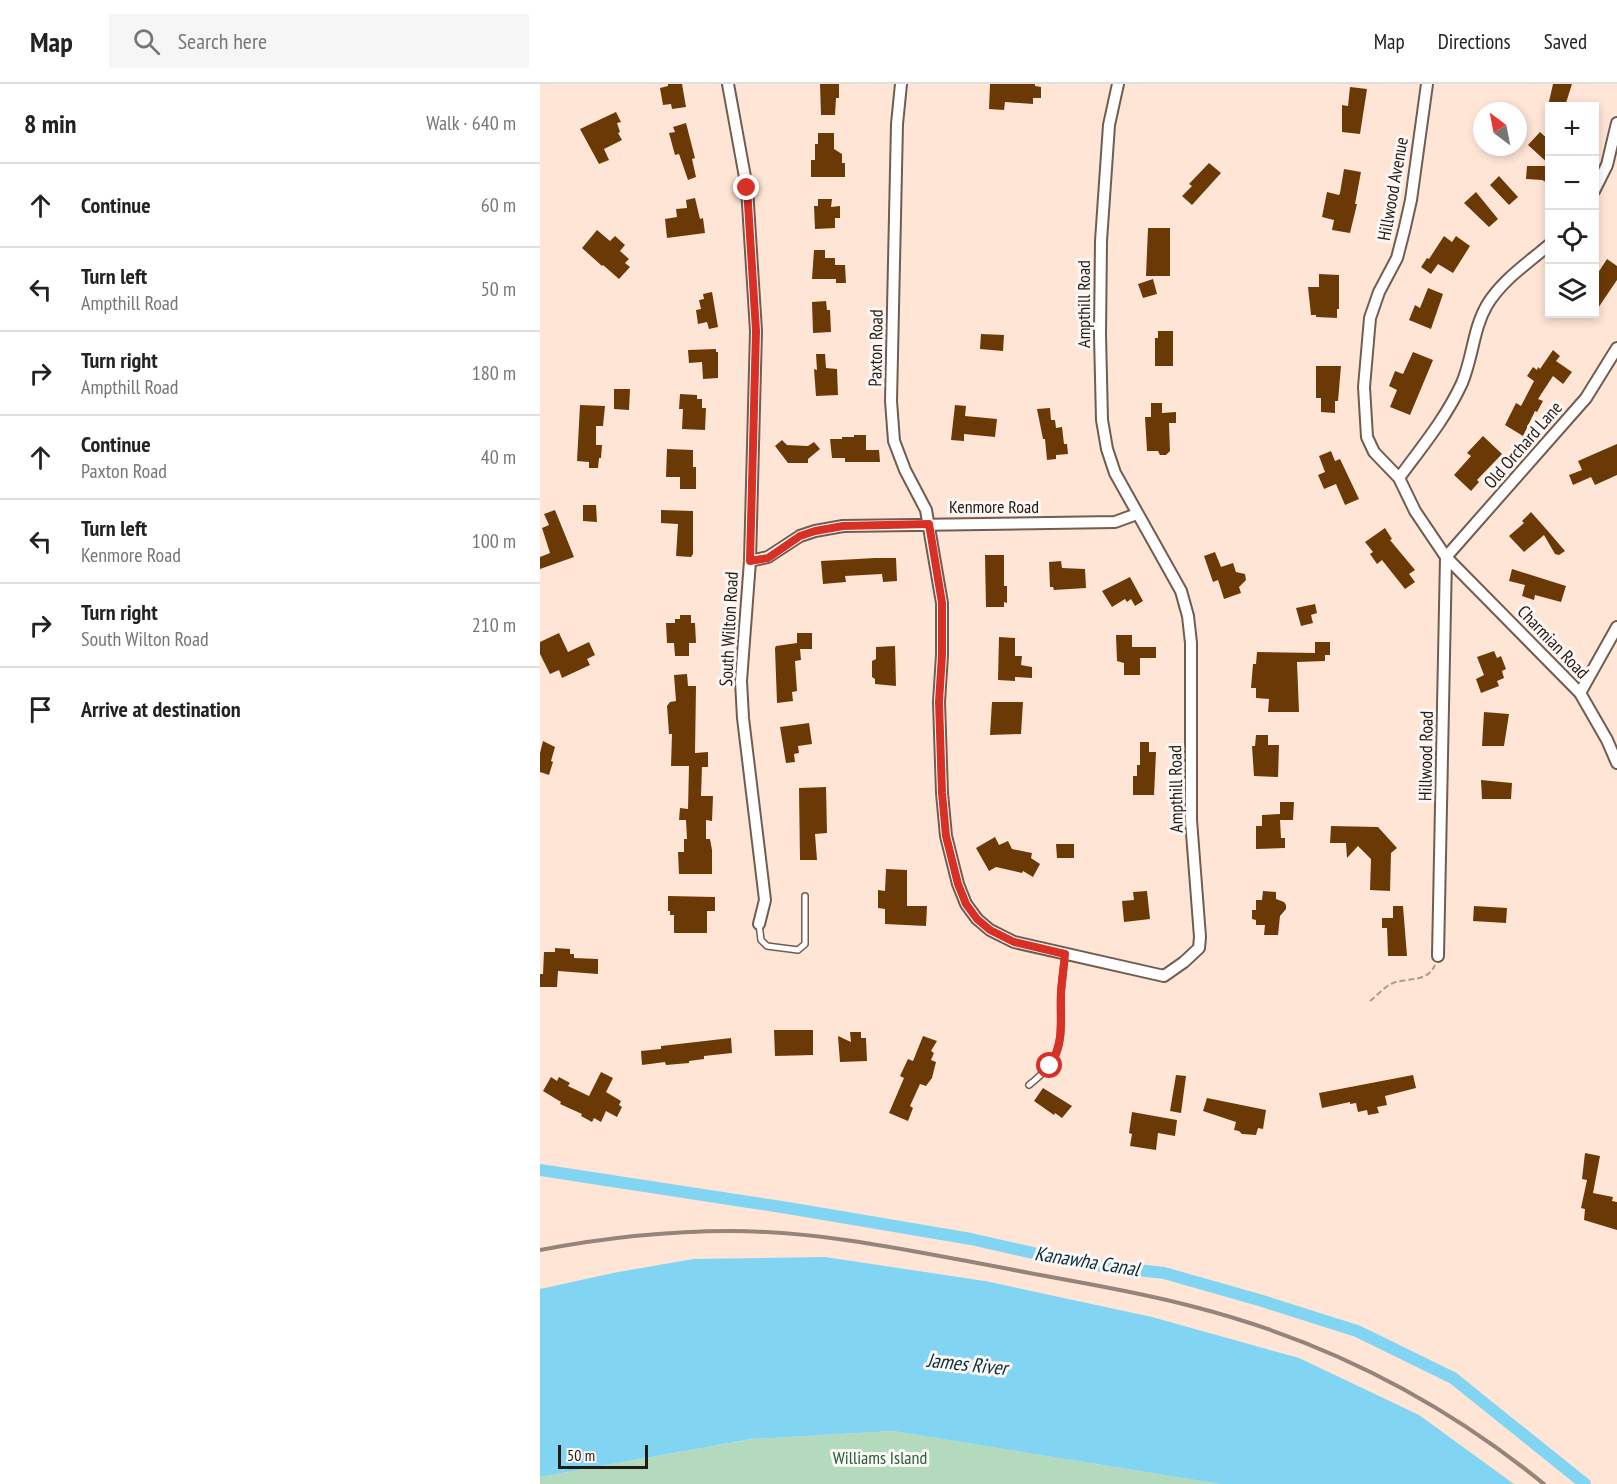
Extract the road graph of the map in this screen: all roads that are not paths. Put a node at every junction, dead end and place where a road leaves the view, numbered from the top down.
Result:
1 (728, 84) edge
2 (902, 84) edge
3 (1118, 84) edge
4 (1427, 84) edge
5 (1617, 123) edge
6 (1599, 181) edge
7 (1545, 248) edge
8 (1617, 348) edge
9 (1399, 478) junction
10 (1137, 514) junction
11 (929, 524) junction
12 (1446, 557) junction
13 (750, 561) junction
14 (942, 603) joint
15 (1616, 630) edge
16 (1580, 693) junction
17 (1617, 764) edge
18 (805, 896) dead end
19 (759, 924) joint
20 (1065, 954) junction
21 (1438, 956) road end
22 (1029, 1085) dead end

1 - 13 street, South Wilton Road
2 - 11 street, Paxton Road
3 - 10 street, Ampthill Road
4 - 9 street, Hillwood Avenue
5 - 6 street
7 - 9 street
8 - 12 street, Old Orchard Lane
9 - 12 street, Hillwood Avenue
10 - 11 street, Kenmore Road
10 - 20 street, Ampthill Road
11 - 13 street, Kenmore Road
11 - 14 street, Paxton Road
12 - 16 street, Charmian Road
12 - 21 street, Hillwood Road
13 - 19 street, South Wilton Road
14 - 20 street, Ampthill Road
15 - 16 street
16 - 17 street, Charmian Road
18 - 19 lane
20 - 22 lane

